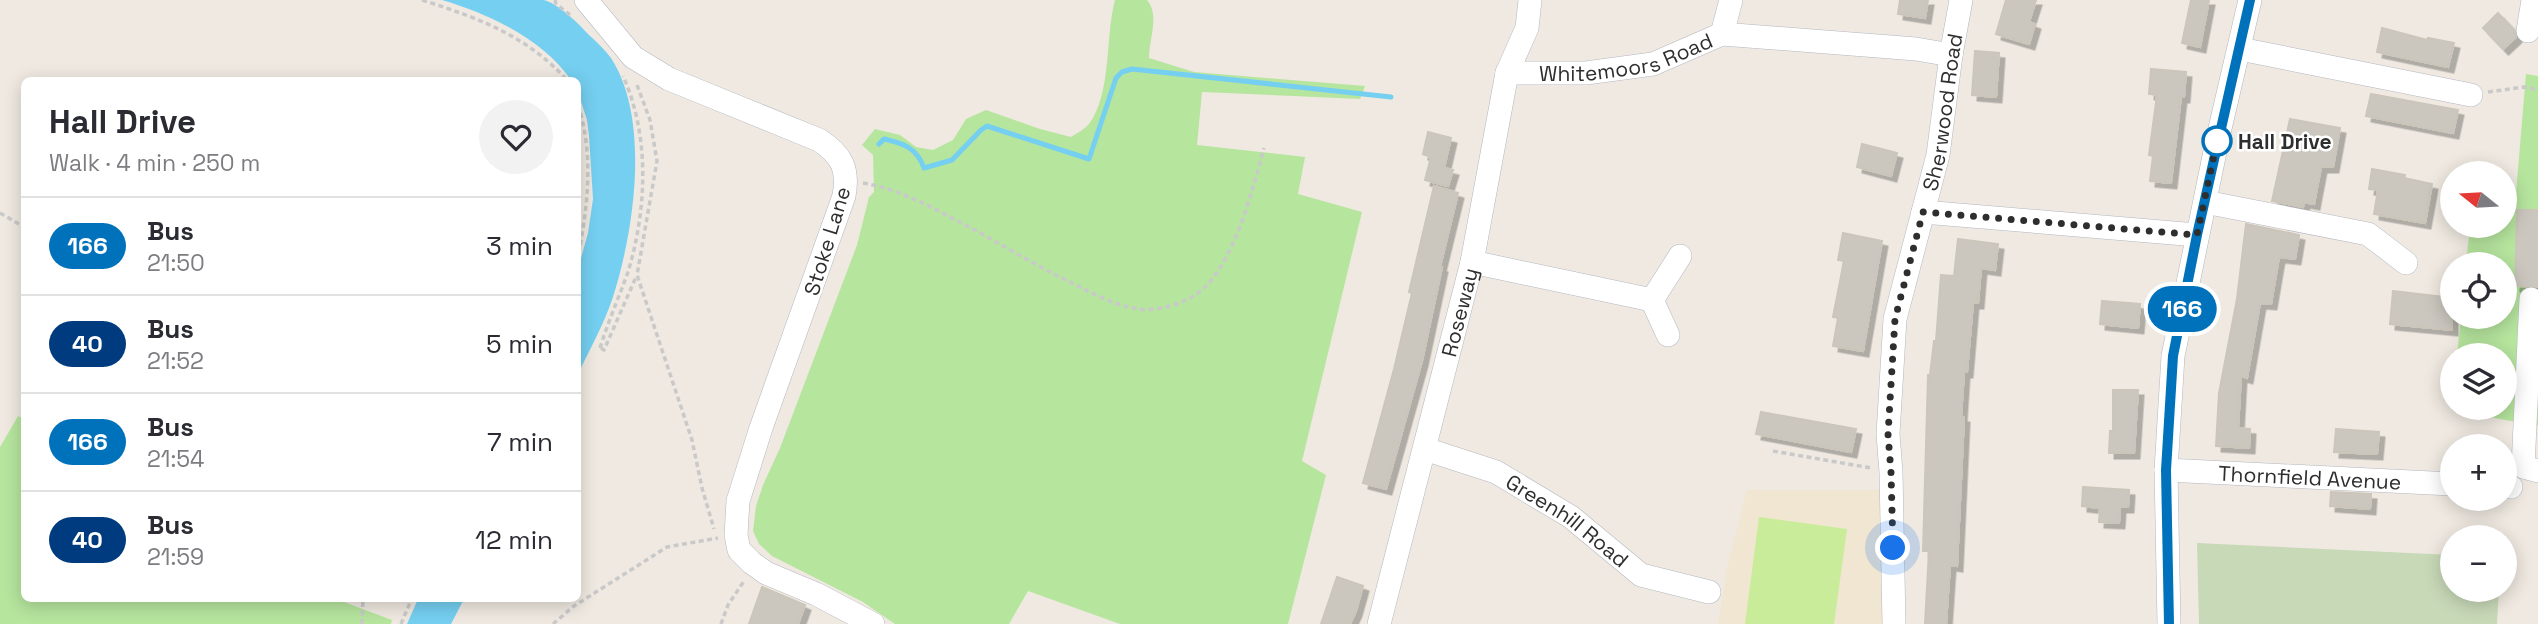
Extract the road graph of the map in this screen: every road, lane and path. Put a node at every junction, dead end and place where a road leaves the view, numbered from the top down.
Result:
1 (422, 0) edge
2 (555, 0) edge
3 (1530, 0) edge
4 (1731, 0) edge
5 (1961, 0) edge
6 (2250, 0) edge
7 (2533, 0) edge
8 (582, 11) edge
9 (2528, 31) dead end
10 (1722, 34) junction
11 (2240, 49) junction
12 (1951, 55) junction
13 (621, 72) dead end
14 (1507, 73) junction
15 (563, 77) edge
16 (636, 83) dead end
17 (2538, 90) edge
18 (2471, 95) joint
19 (581, 114) edge
20 (1264, 148) dead end
21 (847, 180) junction
22 (2205, 202) junction
23 (1923, 212) junction
24 (0, 213) edge
25 (21, 225) edge
26 (2197, 235) junction
27 (581, 237) edge
28 (1680, 256) dead end
29 (1472, 262) junction
30 (2406, 263) dead end
31 (637, 275) junction
32 (2531, 299) dead end
33 (1652, 300) junction
34 (1668, 335) dead end
35 (1425, 449) junction
36 (1773, 451) dead end
37 (2530, 469) edge
38 (2166, 470) junction
39 (1891, 472) junction
40 (2440, 483) edge
41 (726, 536) junction
42 (752, 563) junction
43 (1709, 592) dead end
44 (363, 602) edge
45 (410, 602) edge
46 (580, 602) edge
47 (581, 602) edge
48 (857, 620) edge
49 (362, 624) edge
50 (401, 624) edge
51 (553, 624) edge
52 (721, 624) edge
53 (1379, 624) edge
54 (1894, 624) edge
55 (2169, 624) edge

1 - 15 path
2 - 8 path
3 - 14 street, Roseway
4 - 10 street
5 - 12 street, Sherwood Road
6 - 11 street
7 - 9 street
8 - 21 street, Stoke Lane
10 - 12 street, Whitemoors Road
10 - 14 street, Whitemoors Road
11 - 18 street
11 - 22 street
12 - 23 street, Sherwood Road
13 - 31 path
14 - 29 street, Roseway
16 - 31 path
17 - 18 path
19 - 27 path
20 - 21 path
21 - 41 street, Stoke Lane
22 - 26 street
22 - 30 street
23 - 26 street
23 - 39 street, Sherwood Road
24 - 25 path
26 - 38 street
28 - 33 street
29 - 33 street
29 - 35 street, Roseway
31 - 41 path
32 - 37 street
33 - 34 street
35 - 43 street, Greenhill Road
35 - 53 street, Roseway
36 - 39 path
38 - 40 street, Thornfield Avenue
38 - 55 street
39 - 54 street, Sherwood Road
41 - 42 street
41 - 47 path
42 - 48 street
42 - 52 path
44 - 49 path
45 - 50 path
46 - 51 path

